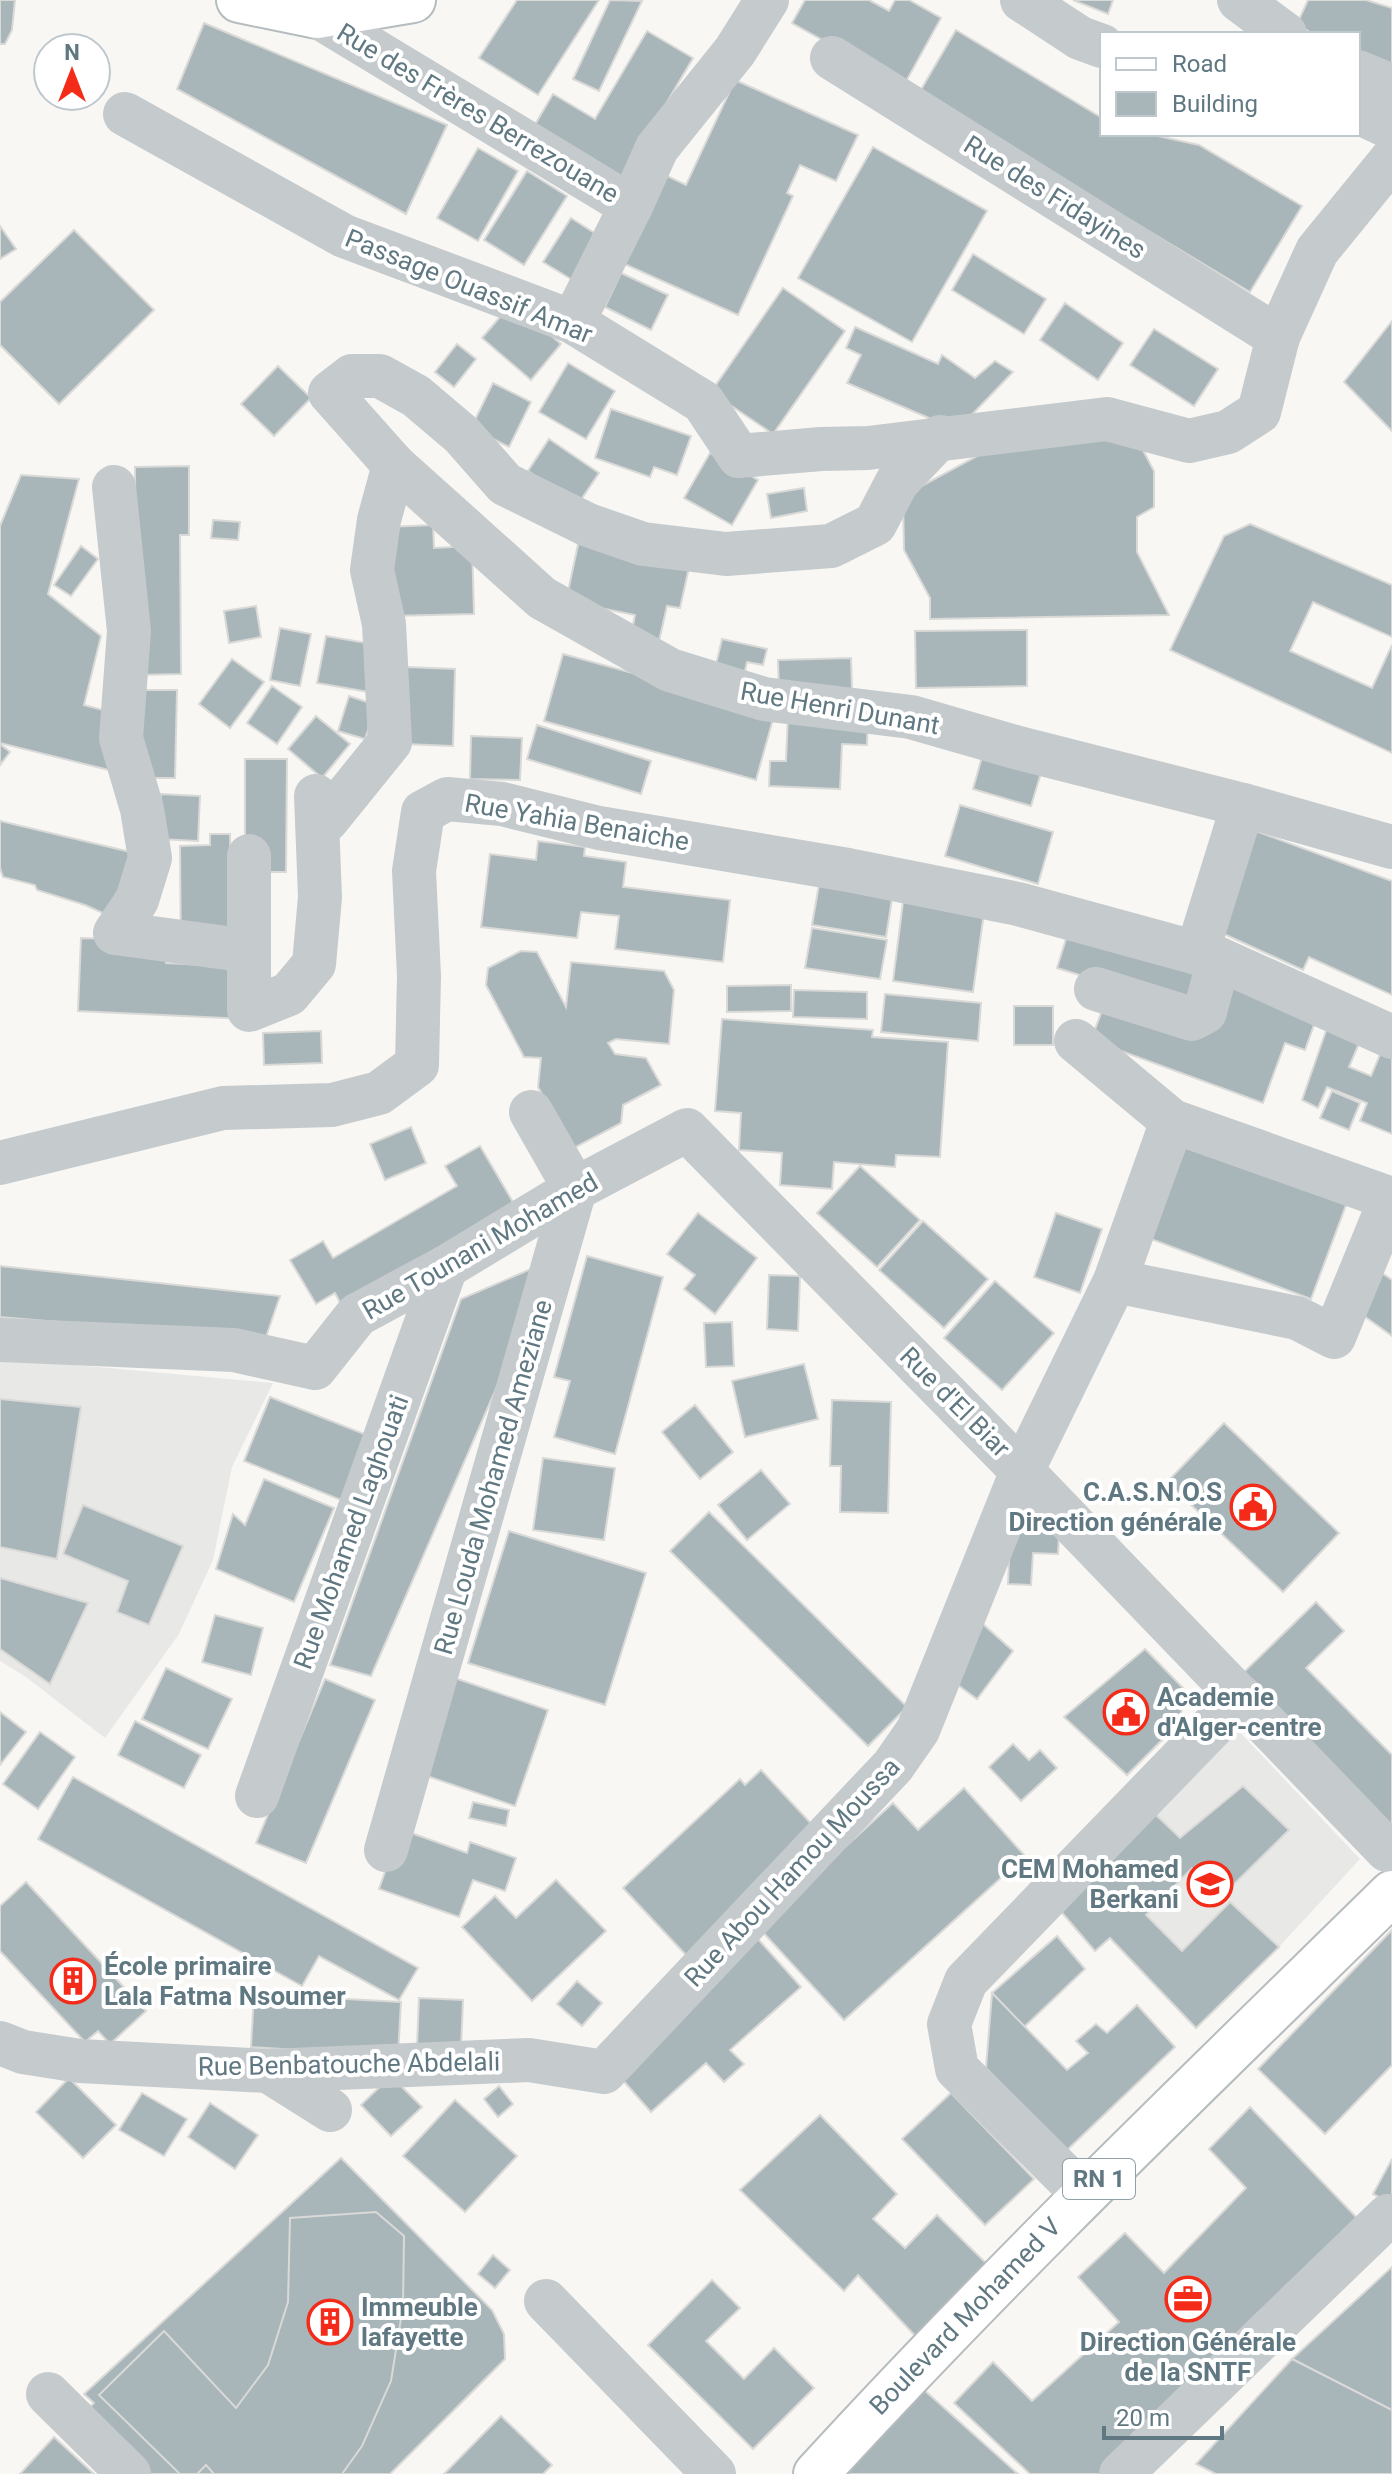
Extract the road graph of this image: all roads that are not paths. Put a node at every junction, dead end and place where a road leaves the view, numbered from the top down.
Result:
1 (239, 0) edge
2 (413, 0) edge
3 (767, 0) edge
4 (1022, 0) edge
5 (1239, 0) edge
6 (331, 8) edge
7 (1282, 32) edge
8 (1100, 45) edge
9 (832, 58) dead end
10 (1360, 73) edge
11 (1392, 86) edge
12 (1360, 113) edge
13 (125, 114) dead end
14 (1392, 128) edge
15 (1392, 159) edge
16 (631, 206) junction
17 (573, 322) junction
18 (1278, 337) junction
19 (940, 437) junction
20 (394, 465) junction
21 (114, 487) dead end
22 (1243, 805) junction
23 (1392, 847) edge
24 (249, 856) dead end
25 (249, 951) junction
26 (1208, 956) junction
27 (1096, 989) dead end
28 (1392, 1037) edge
29 (1076, 1041) dead end
30 (531, 1112) dead end
31 (1172, 1121) junction
32 (687, 1130) joint
33 (0, 1163) edge
34 (575, 1189) junction
35 (1392, 1198) edge
36 (446, 1267) junction
37 (1115, 1281) junction
38 (0, 1340) edge
39 (1022, 1471) junction
40 (1241, 1697) junction
41 (257, 1796) dead end
42 (386, 1850) dead end
43 (1387, 1850) dead end
44 (1392, 1893) edge
45 (0, 2043) edge
46 (268, 2071) junction
47 (604, 2072) joint
48 (330, 2110) dead end
49 (1083, 2194) junction
50 (1390, 2218) edge
51 (546, 2301) dead end
52 (48, 2394) dead end
53 (1133, 2471) edge
54 (129, 2474) edge
55 (714, 2474) edge
56 (816, 2474) edge

1 - 6 main road
2 - 6 main road
3 - 16 street, Rue des Frères Berrezouane
4 - 8 street
5 - 7 street
6 - 16 street, Rue des Frères Berrezouane
9 - 18 street, Rue des Fidayines
10 - 11 street
12 - 14 street
13 - 17 street, Passage Ouassif Amar
15 - 18 street
16 - 17 street
17 - 19 street, Passage Ouassif Amar
18 - 19 street
19 - 20 street, Rue Henri Dunant
20 - 22 street, Rue Henri Dunant
20 - 25 street
21 - 25 street
22 - 23 street, Rue Henri Dunant
22 - 26 street
24 - 25 street
26 - 27 street
26 - 28 street, Rue Yahia Benaiche
26 - 33 street, Rue Yahia Benaiche
29 - 31 street
30 - 34 street
31 - 35 street
31 - 37 street, Rue Abou Hamou Moussa
32 - 34 street, Rue Tounani Mohamed
32 - 39 street, Rue d'El Biar
34 - 36 street, Rue Tounani Mohamed
34 - 42 street, Rue Louda Mohamed Ameziane
35 - 37 street
36 - 38 street, Rue Tounani Mohamed
36 - 41 street, Rue Mohamed Laghouati
37 - 39 street, Rue Abou Hamou Moussa
39 - 40 street, Rue d'El Biar
39 - 47 street, Rue Abou Hamou Moussa
40 - 43 street, Rue d'El Biar
40 - 49 street
44 - 49 main road, Boulevard Mohamed V / RN 1
45 - 46 street, Rue Benbatouche Abdelali
46 - 47 street, Rue Benbatouche Abdelali
46 - 48 street
49 - 56 main road, Boulevard Mohamed V / RN 1
50 - 53 street
51 - 55 street
52 - 54 street

